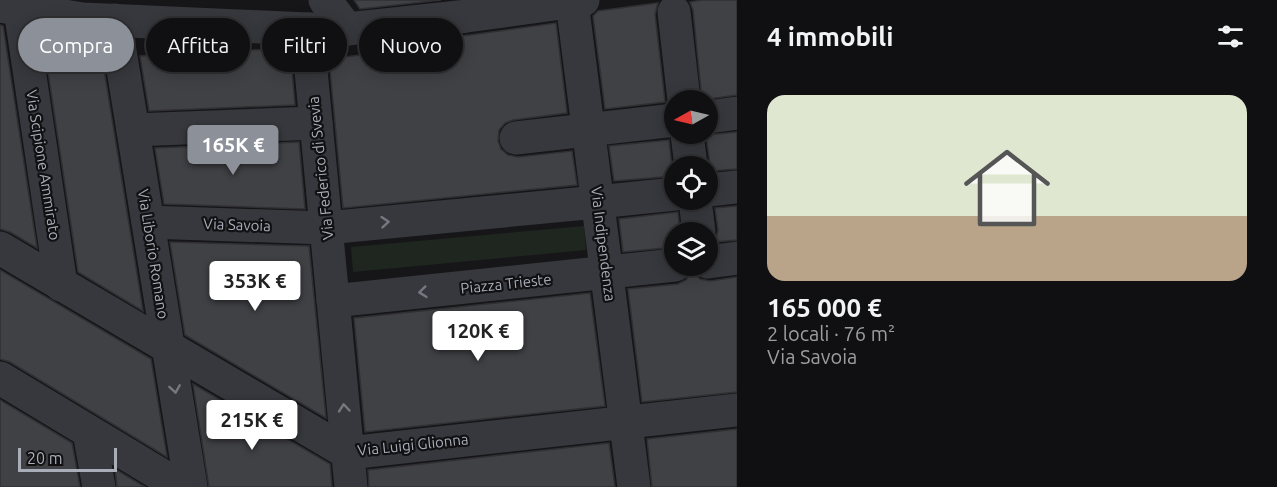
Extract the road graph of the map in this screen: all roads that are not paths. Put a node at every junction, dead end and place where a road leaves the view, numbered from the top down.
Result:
1 (325, 0) edge
2 (578, 1) edge
3 (10, 8) edge
4 (462, 8) edge
5 (674, 12) dead end
6 (76, 18) edge
7 (338, 18) edge
8 (134, 21) edge
9 (262, 27) edge
10 (347, 30) edge
11 (124, 72) edge
12 (311, 72) edge
13 (683, 90) edge
14 (737, 113) edge
15 (718, 116) edge
16 (664, 121) edge
17 (316, 123) junction
18 (133, 130) junction
19 (588, 130) junction
20 (516, 138) dead end
21 (737, 187) edge
22 (718, 189) edge
23 (664, 195) edge
24 (597, 202) junction
25 (148, 222) junction
26 (326, 228) junction
27 (0, 248) edge
28 (737, 258) edge
29 (718, 261) edge
30 (664, 266) edge
31 (607, 273) junction
32 (61, 285) junction
33 (333, 301) junction
34 (168, 346) junction
35 (0, 378) edge
36 (737, 410) edge
37 (626, 422) junction
38 (89, 432) junction
39 (348, 453) junction
40 (99, 487) edge
41 (181, 487) edge
42 (191, 487) edge
43 (351, 487) edge
44 (634, 487) edge

1 - 7 street
2 - 4 street
2 - 19 street, Via Indipendenza
3 - 6 street
3 - 32 street, Via Scipione Ammirato
4 - 10 street
5 - 13 street
8 - 9 street
11 - 18 street, Via Liborio Romano
12 - 17 street, Via Federico di Svevia
14 - 15 street
16 - 19 street
17 - 18 street
17 - 26 street, Via Federico di Svevia
18 - 25 street, Via Liborio Romano
19 - 20 street
19 - 24 street, Via Indipendenza
21 - 22 street
23 - 24 street
26 -> 24 street
24 - 31 street, Via Indipendenza
25 - 26 street, Via Savoia
25 - 34 street, Via Liborio Romano
26 - 33 street, Via Federico di Svevia
27 - 32 street, Via Luigi Glionna
28 - 29 street
30 - 31 street, Piazza Trieste
31 -> 33 street, Piazza Trieste
31 - 37 street, Via Indipendenza
32 - 34 street, Via Luigi Glionna
39 -> 33 street, Via Federico di Svevia
34 - 39 street, Via Luigi Glionna
34 -> 42 street, Via Liborio Romano
35 - 38 street
36 - 37 street, Via Luigi Glionna
37 - 39 street, Via Luigi Glionna
37 - 44 street, Via Indipendenza
38 - 40 street
38 - 41 street
39 - 43 street, Via Federico di Svevia

